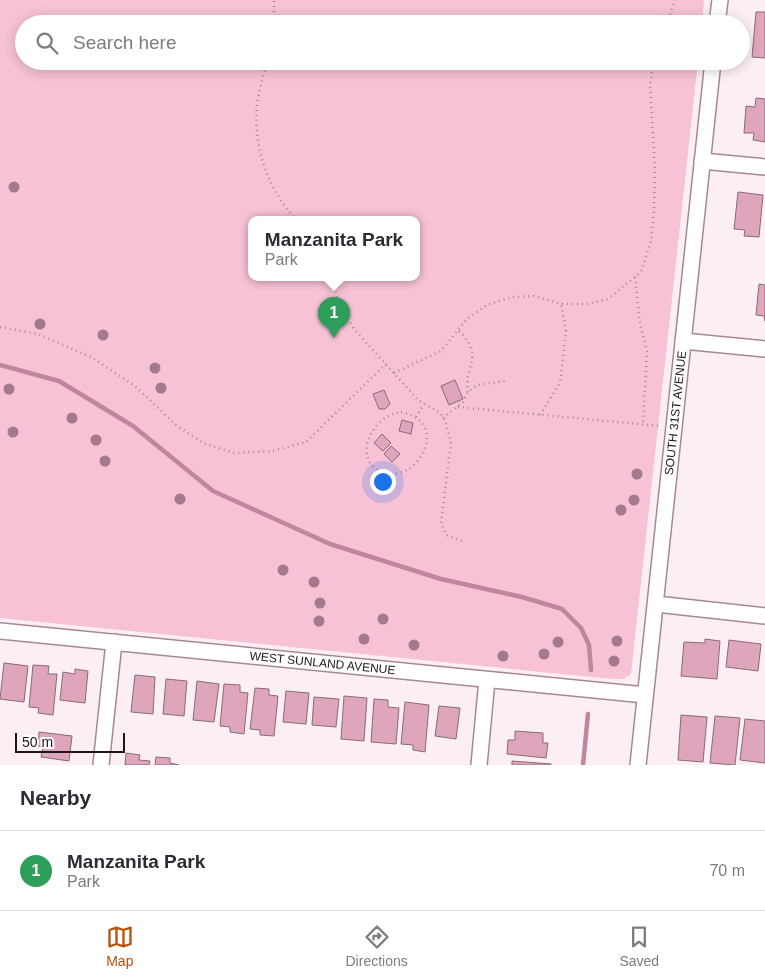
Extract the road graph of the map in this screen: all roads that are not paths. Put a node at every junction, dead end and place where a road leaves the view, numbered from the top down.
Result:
1 (720, 0) edge
2 (718, 15) edge
3 (712, 70) edge
4 (702, 161) junction
5 (765, 167) edge
6 (683, 341) junction
7 (765, 349) edge
8 (656, 604) junction
9 (765, 616) edge
10 (0, 631) edge
11 (114, 642) junction
12 (487, 680) junction
13 (645, 695) junction
14 (101, 765) edge
15 (479, 765) edge
16 (638, 765) edge

1 - 2 street
3 - 4 street, SOUTH 31ST AVENUE
4 - 5 street
4 - 6 street, SOUTH 31ST AVENUE
6 - 7 street
6 - 8 street, SOUTH 31ST AVENUE
8 - 9 street
8 - 13 street, SOUTH 31ST AVENUE
10 - 11 street, WEST SUNLAND AVENUE
11 - 12 street, WEST SUNLAND AVENUE
11 - 14 street
12 - 13 street, WEST SUNLAND AVENUE
12 - 15 street
13 - 16 street, SOUTH 31ST AVENUE

